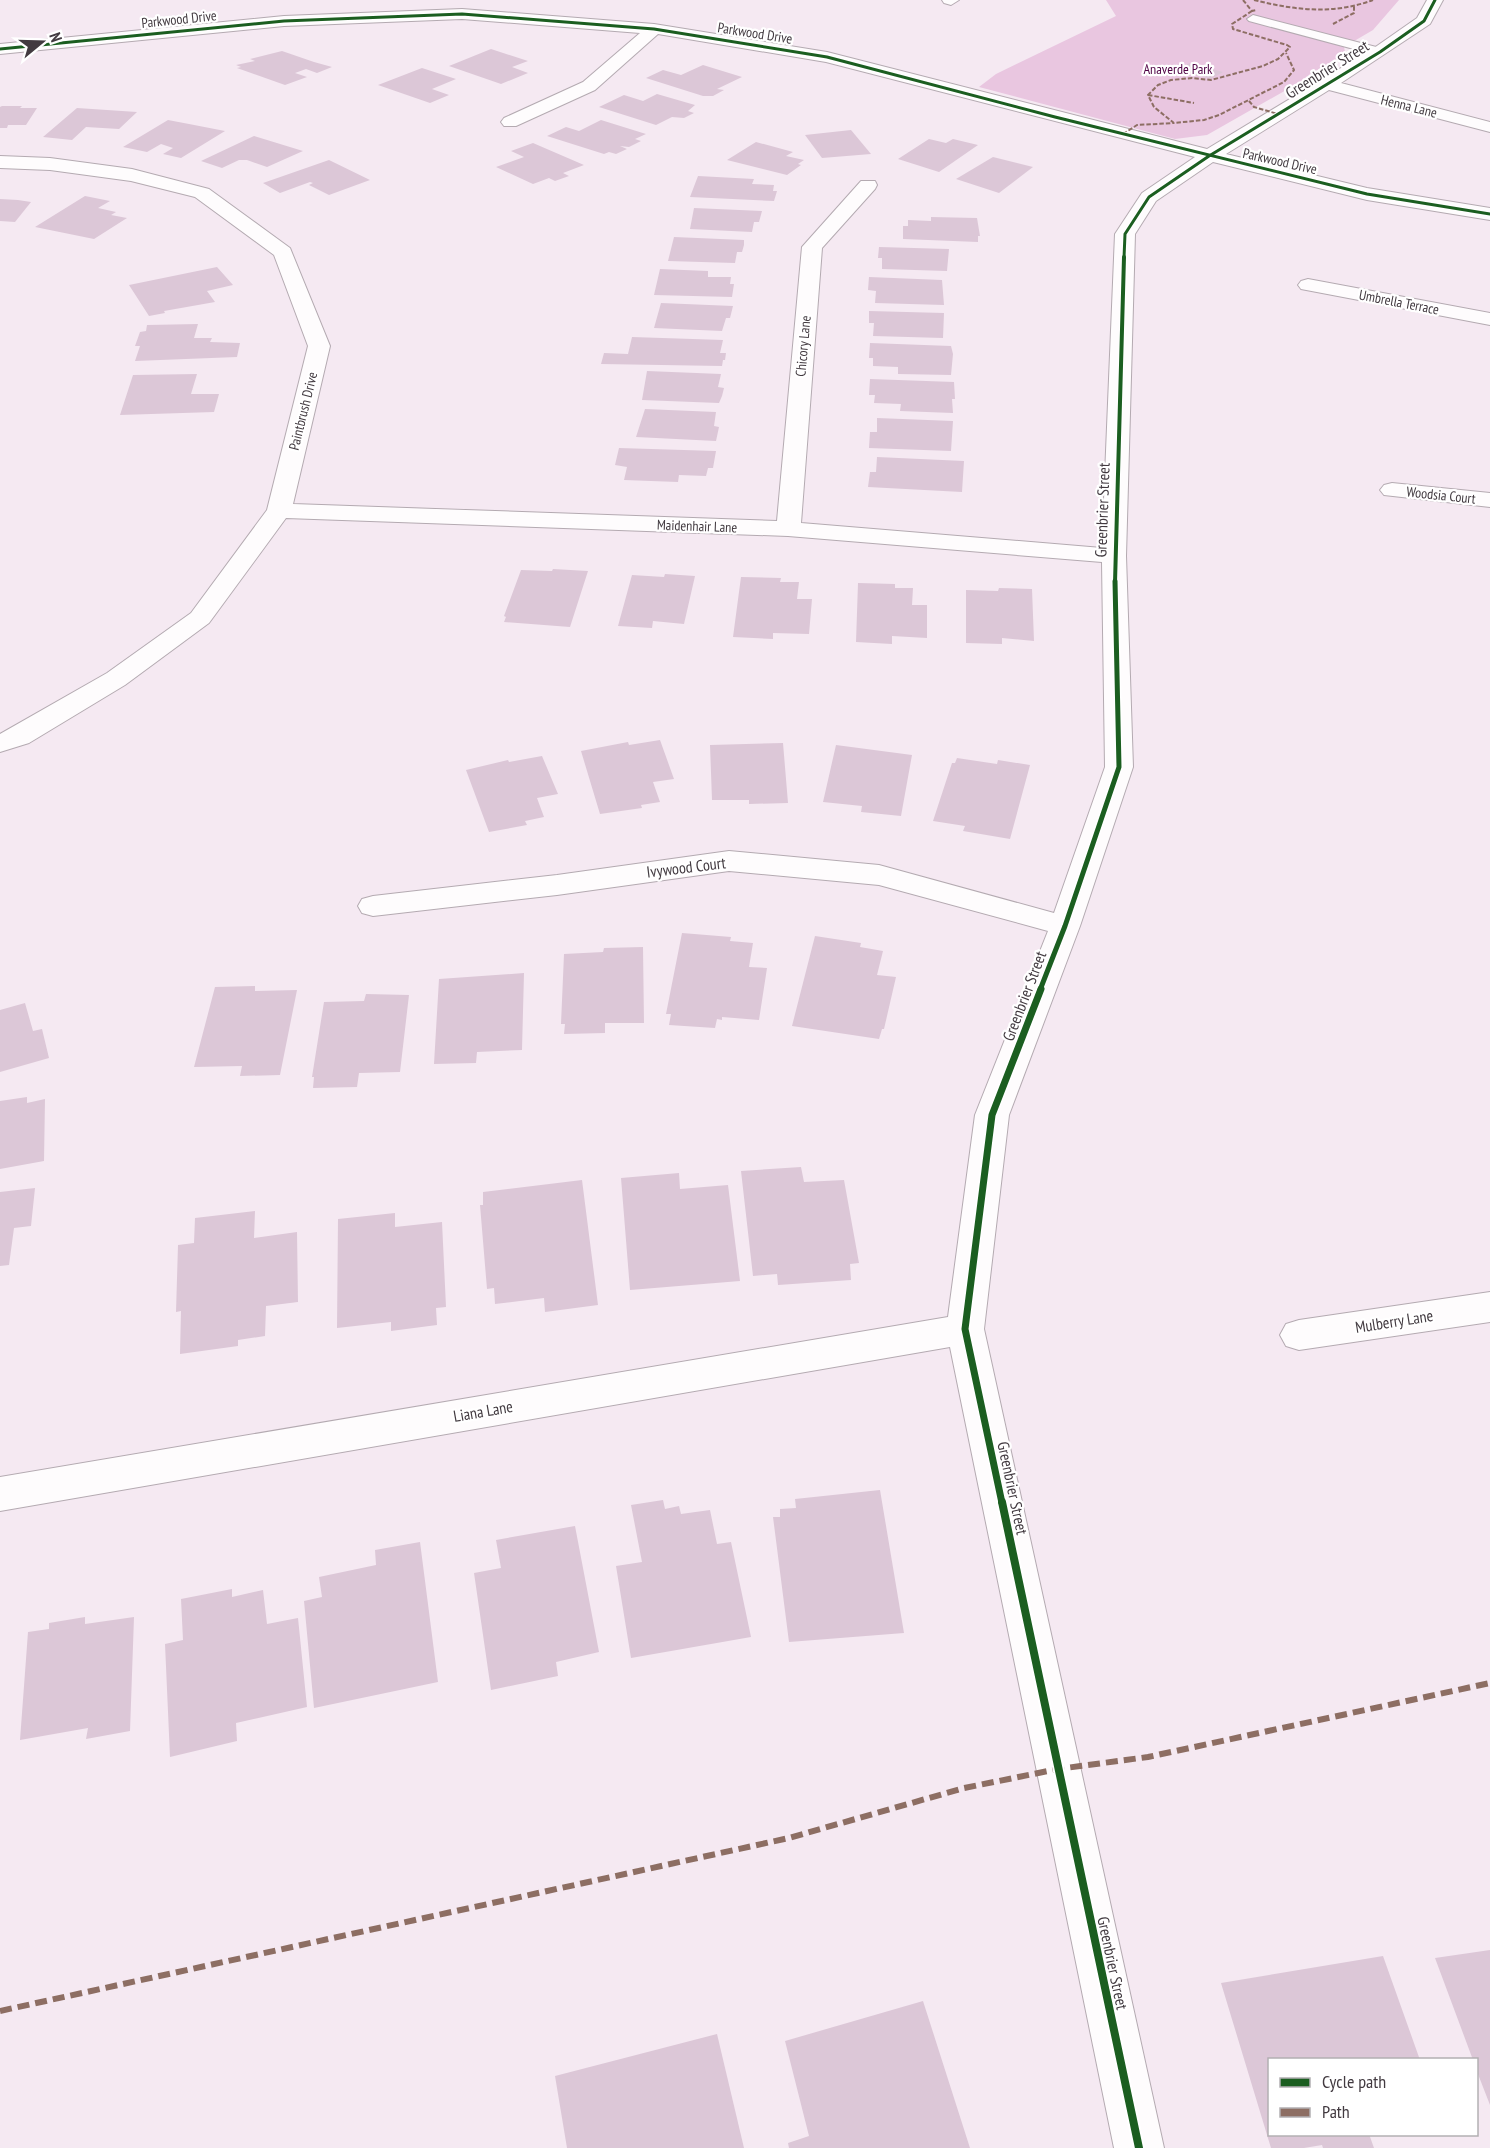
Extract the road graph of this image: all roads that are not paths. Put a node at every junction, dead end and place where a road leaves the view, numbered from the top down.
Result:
1 (1435, 0) edge
2 (1253, 19) dead end
3 (654, 29) junction
4 (0, 49) edge
5 (1380, 52) junction
6 (1329, 85) junction
7 (510, 122) dead end
8 (1490, 127) edge
9 (1209, 156) junction
10 (0, 162) edge
11 (868, 185) dead end
12 (1490, 214) edge
13 (1308, 285) dead end
14 (1490, 319) edge
15 (1392, 490) dead end
16 (1490, 500) edge
17 (279, 511) junction
18 (788, 529) junction
19 (1114, 556) junction
20 (0, 744) edge
21 (373, 906) dead end
22 (1065, 926) junction
23 (1490, 1307) edge
24 (965, 1329) junction
25 (1299, 1335) dead end
26 (0, 1494) edge
27 (1139, 2148) edge

1 - 5 street, Greenbrier Street
2 - 5 lane
3 - 4 street, Parkwood Drive
3 - 7 street
3 - 9 street, Parkwood Drive
5 - 6 street, Greenbrier Street
6 - 8 street, Henna Lane
6 - 9 street, Greenbrier Street
9 - 12 street, Parkwood Drive
9 - 19 street, Greenbrier Street
10 - 17 street, Paintbrush Drive
11 - 18 street, Chicory Lane
13 - 14 street, Umbrella Terrace
15 - 16 street, Woodsia Court
17 - 18 street, Maidenhair Lane
17 - 20 street, Paintbrush Drive
18 - 19 street, Maidenhair Lane
19 - 22 street, Greenbrier Street
21 - 22 street, Ivywood Court
22 - 24 street, Greenbrier Street
23 - 25 street, Mulberry Lane
24 - 26 street, Liana Lane
24 - 27 street, Greenbrier Street

